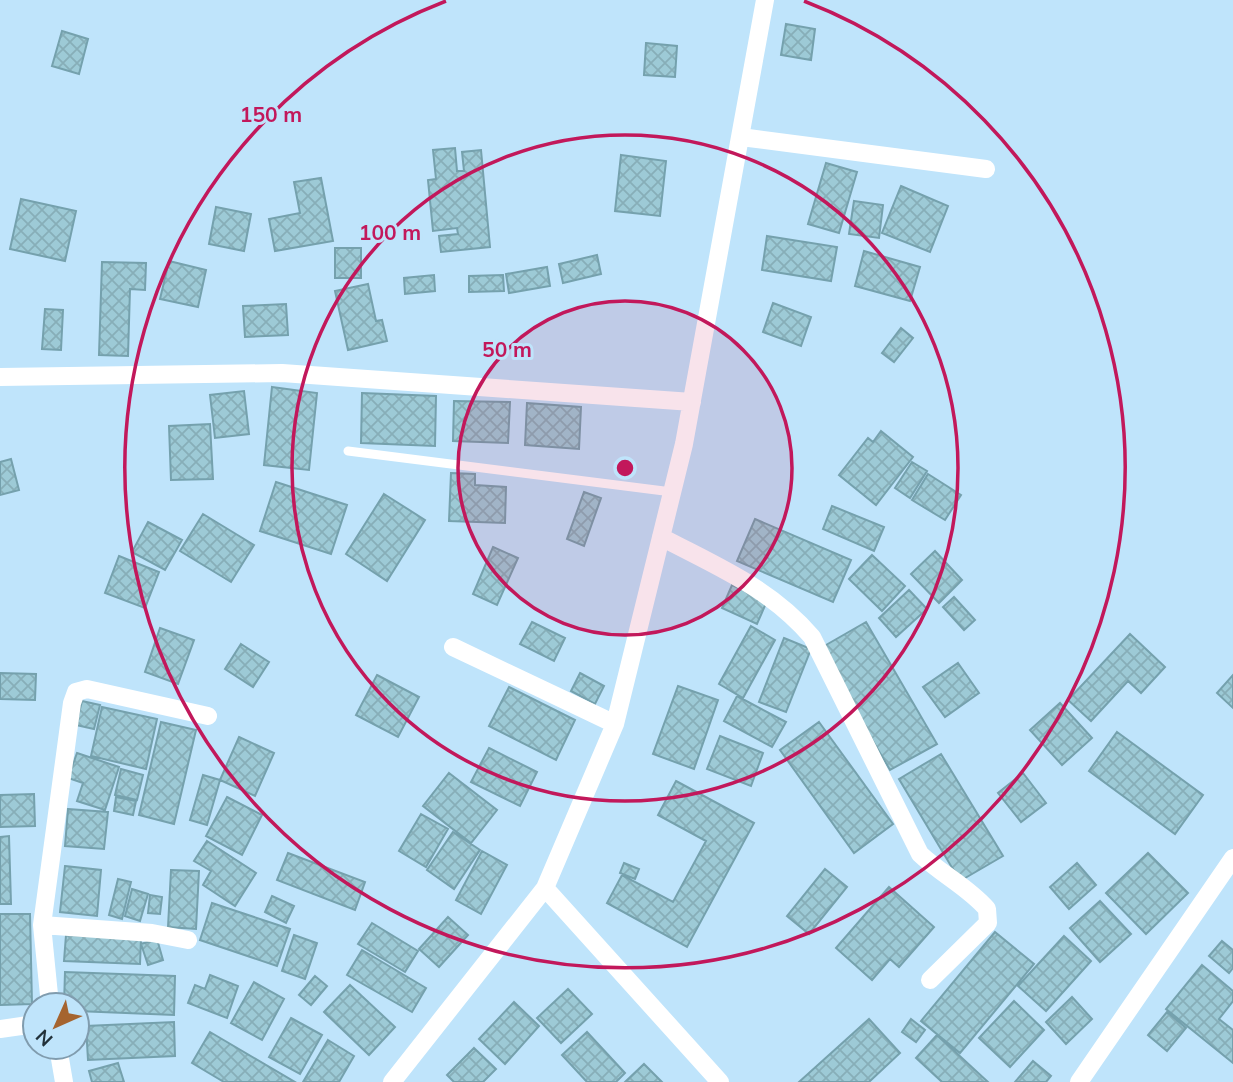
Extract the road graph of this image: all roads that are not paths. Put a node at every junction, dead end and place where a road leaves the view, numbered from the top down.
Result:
1 (765, 0) edge
2 (741, 137) junction
3 (986, 169) dead end
4 (0, 377) edge
5 (692, 402) junction
6 (348, 451) dead end
7 (672, 492) junction
8 (661, 537) junction
9 (453, 647) dead end
10 (208, 716) dead end
11 (615, 724) junction
12 (1233, 858) edge
13 (544, 888) junction
14 (42, 925) junction
15 (188, 940) dead end
16 (930, 980) dead end
17 (49, 991) edge
18 (21, 1026) edge
19 (0, 1029) edge
20 (60, 1061) edge
21 (64, 1082) edge
22 (392, 1082) edge
23 (720, 1082) edge
24 (1079, 1082) edge

1 - 2 street
2 - 3 street
2 - 5 street
4 - 5 street
5 - 7 street
6 - 7 lane
7 - 8 street
8 - 11 street
8 - 16 street
9 - 11 street
10 - 14 street
11 - 13 street
12 - 24 street
13 - 22 street
13 - 23 street
14 - 15 street
14 - 17 street
18 - 19 street
20 - 21 street

